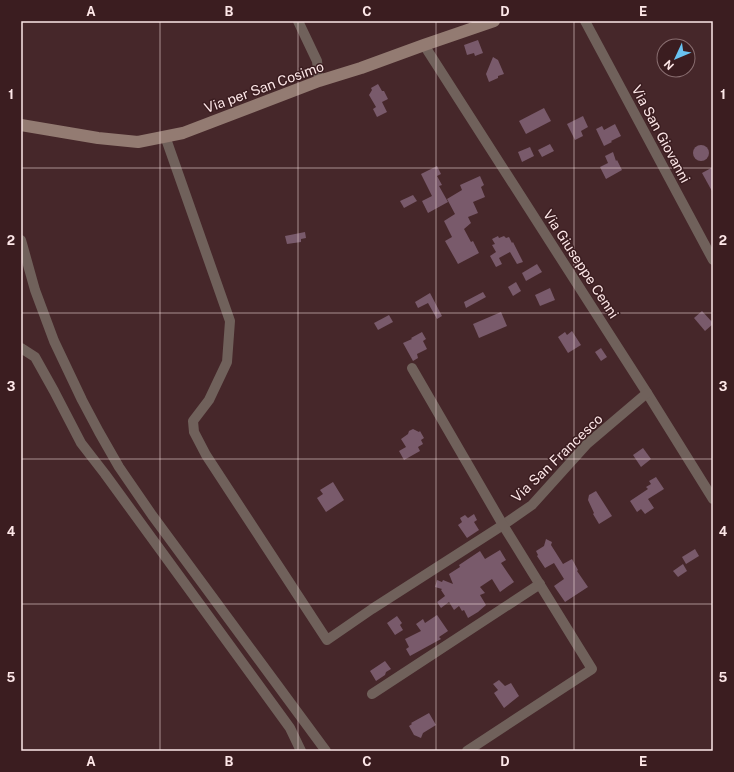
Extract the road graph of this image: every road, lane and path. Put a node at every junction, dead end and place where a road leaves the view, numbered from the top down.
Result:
1 (298, 21) edge
2 (494, 21) edge
3 (585, 21) edge
4 (424, 45) junction
5 (319, 81) junction
6 (21, 125) edge
7 (165, 136) junction
8 (21, 240) edge
9 (713, 260) edge
10 (47, 345) dead end
11 (21, 348) edge
12 (63, 362) junction
13 (412, 368) dead end
14 (647, 393) junction
15 (713, 499) edge
16 (503, 525) junction
17 (540, 584) junction
18 (372, 694) dead end
19 (301, 751) edge
20 (326, 751) edge
21 (467, 751) edge

1 - 5 street
2 - 4 street, Via per San Cosimo
3 - 9 street, Via San Giovanni
4 - 5 street, Via per San Cosimo
4 - 14 street, Via Giuseppe Cenni
5 - 7 street, Via per San Cosimo
6 - 7 street, Via per San Cosimo
7 - 16 street, Via San Francesco
8 - 12 street
10 - 12 street
11 - 19 street
12 - 20 street
13 - 16 street
14 - 15 street, Via Giuseppe Cenni
14 - 16 street, Via San Francesco
16 - 17 street
17 - 18 street
17 - 21 street

